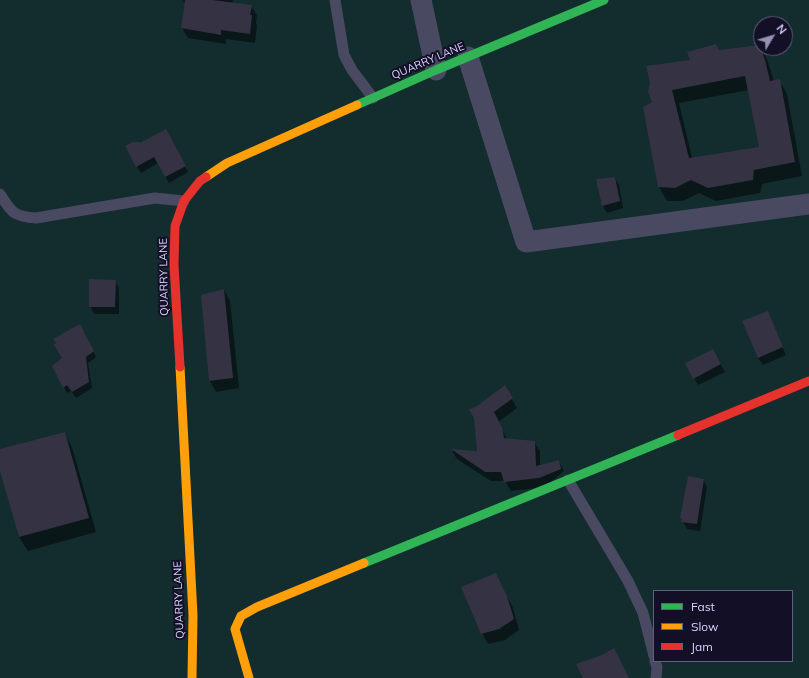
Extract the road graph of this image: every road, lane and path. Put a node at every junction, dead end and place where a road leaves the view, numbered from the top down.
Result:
1 (335, 0) edge
2 (421, 0) edge
3 (604, 0) edge
4 (468, 57) junction
5 (436, 70) junction
6 (373, 98) junction
7 (0, 194) edge
8 (184, 201) junction
9 (809, 204) edge
10 (809, 381) edge
11 (568, 480) junction
12 (653, 652) edge
13 (655, 662) edge
14 (192, 678) edge
15 (249, 678) edge
16 (656, 678) edge

1 - 6 lane
2 - 5 street
3 - 4 street, QUARRY LANE
4 - 5 street, QUARRY LANE
4 - 9 street
5 - 6 street, QUARRY LANE
6 - 8 street, QUARRY LANE
7 - 8 lane
8 - 14 street, QUARRY LANE
10 - 11 street
11 - 12 lane
11 - 15 street
13 - 16 lane

